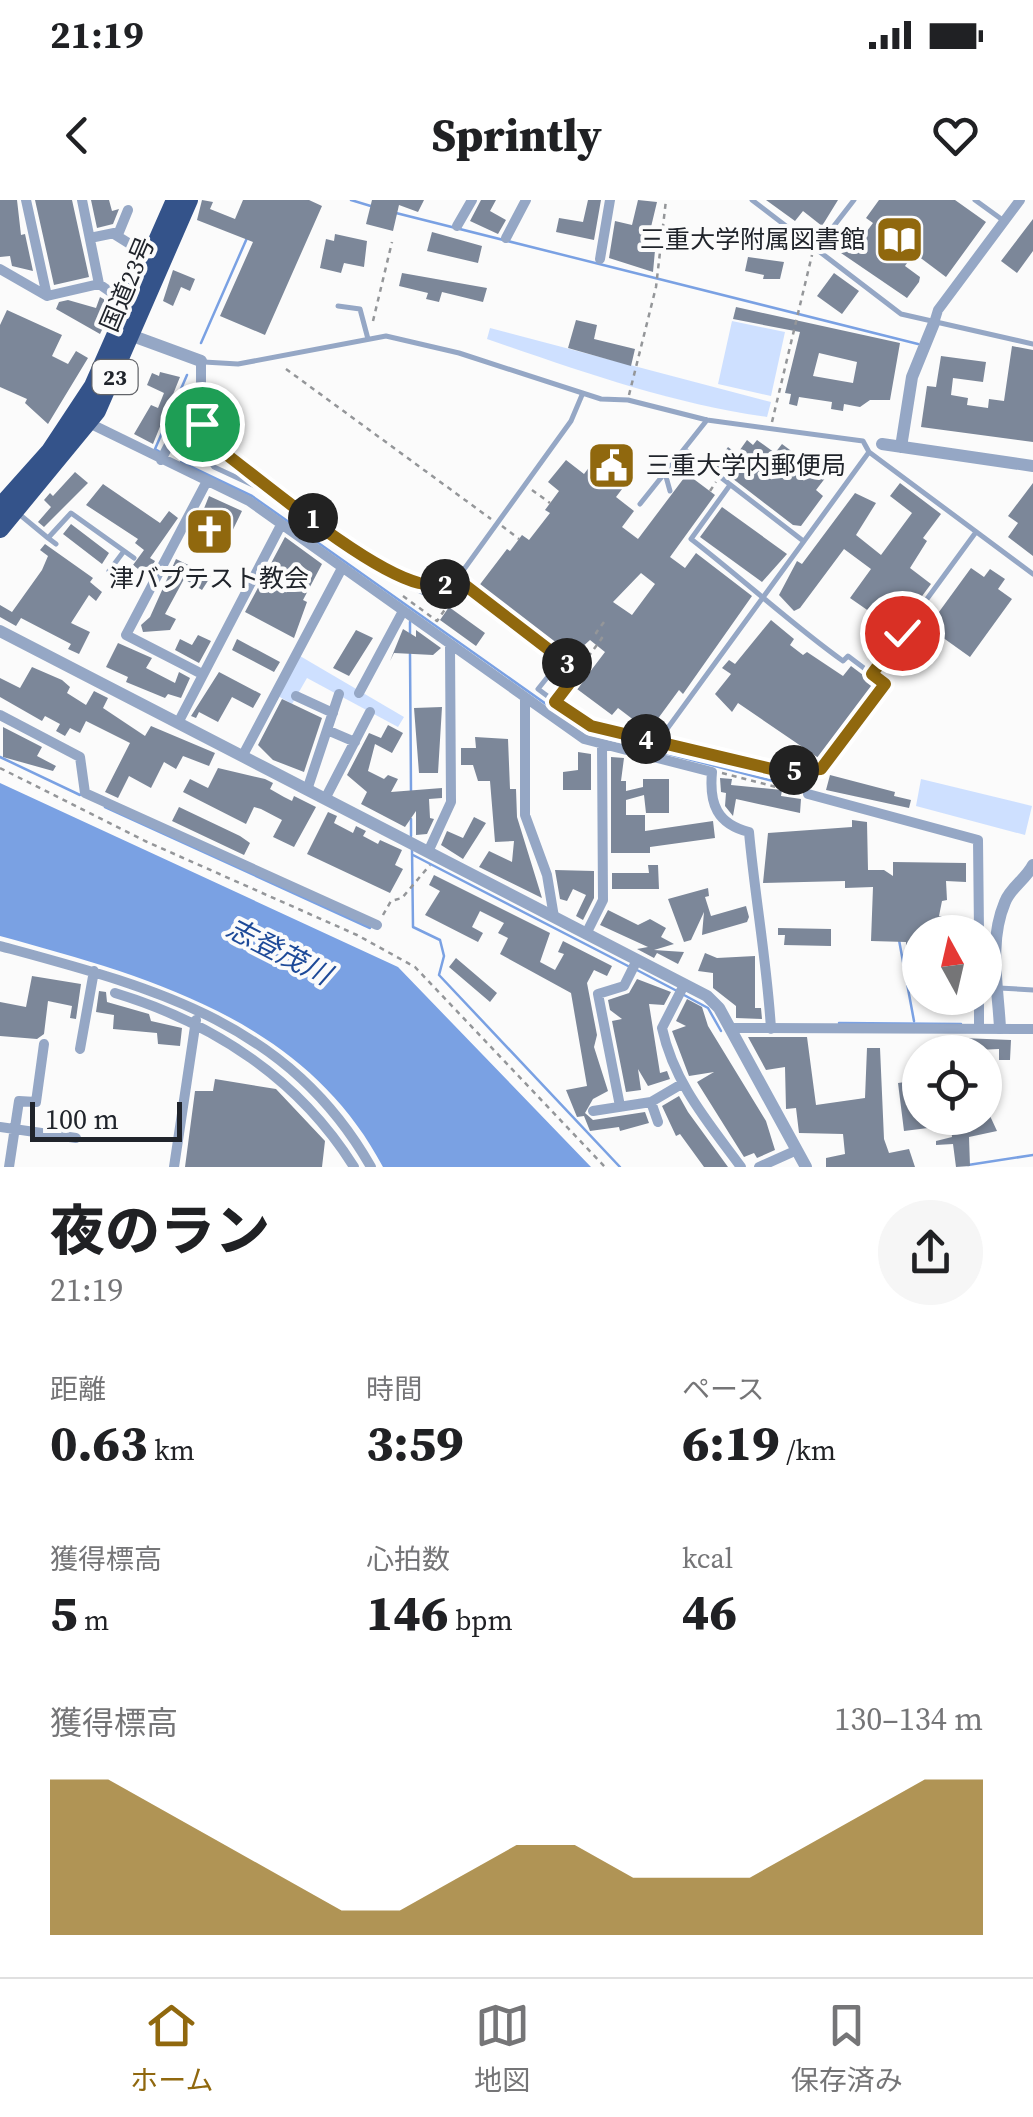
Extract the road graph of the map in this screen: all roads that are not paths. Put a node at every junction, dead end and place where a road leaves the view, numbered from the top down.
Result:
1 (26, 200) edge
2 (82, 200) edge
3 (175, 200) edge
4 (189, 200) edge
5 (472, 200) edge
6 (526, 200) edge
7 (610, 200) edge
8 (752, 200) edge
9 (854, 200) edge
10 (975, 200) edge
11 (1020, 200) edge
12 (128, 210) dead end
13 (1004, 221) junction
14 (458, 226) dead end
15 (114, 234) junction
16 (90, 238) junction
17 (506, 238) dead end
18 (816, 250) junction
19 (149, 256) junction
20 (600, 258) dead end
21 (0, 269) edge
22 (99, 284) junction
23 (47, 296) junction
24 (338, 306) dead end
25 (934, 323) junction
26 (126, 334) junction
27 (368, 339) junction
28 (1033, 344) edge
29 (201, 362) junction
30 (582, 394) junction
31 (707, 420) junction
32 (88, 423) junction
33 (202, 434) junction
34 (882, 444) dead end
35 (901, 447) junction
36 (684, 449) junction
37 (869, 452) junction
38 (163, 456) junction
39 (1033, 466) edge
40 (665, 473) junction
41 (207, 481) junction
42 (730, 485) junction
43 (670, 491) dead end
44 (640, 504) dead end
45 (8, 509) edge
46 (280, 525) junction
47 (0, 529) edge
48 (976, 532) junction
49 (48, 538) junction
50 (802, 540) junction
51 (56, 544) dead end
52 (124, 551) junction
53 (134, 558) dead end
54 (342, 568) junction
55 (109, 570) dead end
56 (1033, 574) edge
57 (457, 579) junction
58 (471, 590) junction
59 (765, 598) junction
60 (399, 609) junction
61 (0, 631) edge
62 (450, 645) junction
63 (585, 662) road end
64 (578, 672) junction
65 (202, 674) junction
66 (872, 674) junction
67 (570, 682) junction
68 (359, 693) dead end
69 (339, 694) dead end
70 (296, 696) dead end
71 (524, 698) junction
72 (555, 702) junction
73 (332, 712) junction
74 (370, 712) dead end
75 (0, 715) edge
76 (179, 721) junction
77 (327, 730) junction
78 (658, 741) junction
79 (354, 742) junction
80 (602, 744) junction
81 (243, 755) junction
82 (306, 790) junction
83 (808, 794) road end
84 (326, 800) junction
85 (421, 849) junction
86 (1032, 869) edge
87 (979, 915) edge
88 (1001, 915) edge
89 (554, 917) junction
90 (377, 926) road end
91 (586, 934) junction
92 (0, 946) edge
93 (637, 960) junction
94 (94, 971) junction
95 (684, 984) junction
96 (1002, 988) edge
97 (1033, 990) edge
98 (115, 993) dead end
99 (198, 1010) junction
100 (979, 1015) edge
101 (998, 1015) edge
102 (999, 1024) junction
103 (196, 1025) junction
104 (730, 1028) junction
105 (770, 1028) junction
106 (979, 1028) junction
107 (1033, 1029) edge
108 (44, 1044) dead end
109 (80, 1049) dead end
110 (680, 1085) junction
111 (651, 1102) junction
112 (620, 1106) junction
113 (593, 1112) dead end
114 (658, 1122) dead end
115 (0, 1127) edge
116 (14, 1129) junction
117 (76, 1138) dead end
118 (797, 1150) junction
119 (9, 1167) edge
120 (174, 1167) edge
121 (354, 1167) edge
122 (371, 1167) edge
123 (741, 1167) edge
124 (759, 1167) edge
125 (806, 1167) edge

1 - 23 street
2 - 16 street
3 - 19 highway, 国道23号 / 23
4 - 26 highway, 国道23号 / 23
5 - 14 street
6 - 17 street
7 - 20 street
8 - 18 lane
9 - 18 lane
10 - 13 lane
11 - 13 street
12 - 15 street
13 - 25 street
15 - 16 street
15 - 19 street
16 - 22 street
18 - 25 lane
19 - 26 highway, 国道23号 / 23
21 - 23 street
22 - 23 street
22 - 26 street
24 - 27 lane
25 - 28 lane
25 - 35 street
26 - 29 street
26 - 32 highway, 国道23号 / 23
26 - 45 highway, 国道23号 / 23
27 - 29 lane
27 - 30 lane
29 - 33 street
30 - 31 lane
30 - 57 lane
31 - 36 lane
31 - 37 lane
32 - 38 street
32 - 45 highway, 国道23号 / 23
33 - 38 street
33 - 57 lane
33 - 58 lane
34 - 35 street
35 - 39 street
36 - 40 lane
36 - 42 lane
37 - 48 lane
37 - 50 lane
38 - 41 street
40 - 43 lane
40 - 44 lane
41 - 46 street
41 - 65 street
42 - 50 lane
42 - 59 lane
45 - 47 highway, 国道23号 / 23
45 - 49 lane
46 - 54 street
46 - 65 street
48 - 56 lane
48 - 66 lane
49 - 51 lane
49 - 52 lane
50 - 59 lane
52 - 53 lane
52 - 55 lane
54 - 60 street
54 - 81 street
57 - 58 lane
58 - 64 lane
59 - 66 lane
59 - 78 lane
60 - 62 street
60 - 68 street
61 - 76 street
62 - 71 street
62 - 85 street
63 - 64 lane
64 - 67 lane
65 - 76 street
66 - 78 lane
67 - 72 lane
67 - 72 lane
69 - 73 street
70 - 73 street
71 - 80 street
71 - 89 street
72 - 78 lane
73 - 77 street
74 - 79 street
75 - 90 street
76 - 81 street
77 - 79 street
77 - 82 street
79 - 84 street
80 - 91 street
80 - 105 street
81 - 82 street
82 - 84 street
83 - 87 street
84 - 85 street
85 - 89 street
86 - 88 street
89 - 91 street
91 - 93 street
92 - 94 street
93 - 95 street
93 - 112 street
94 - 99 street
94 - 109 street
95 - 104 street
95 - 110 street
96 - 97 lane
98 - 103 street
99 - 103 street
99 - 122 street
100 - 106 street
101 - 102 street
102 - 106 street
102 - 107 street
103 - 120 street
103 - 121 street
104 - 105 street
104 - 118 street
105 - 106 street
108 - 116 street
110 - 111 street
110 - 123 street
111 - 112 street
111 - 114 street
112 - 113 street
115 - 116 street
116 - 117 street
116 - 119 street
118 - 124 street
118 - 125 street

